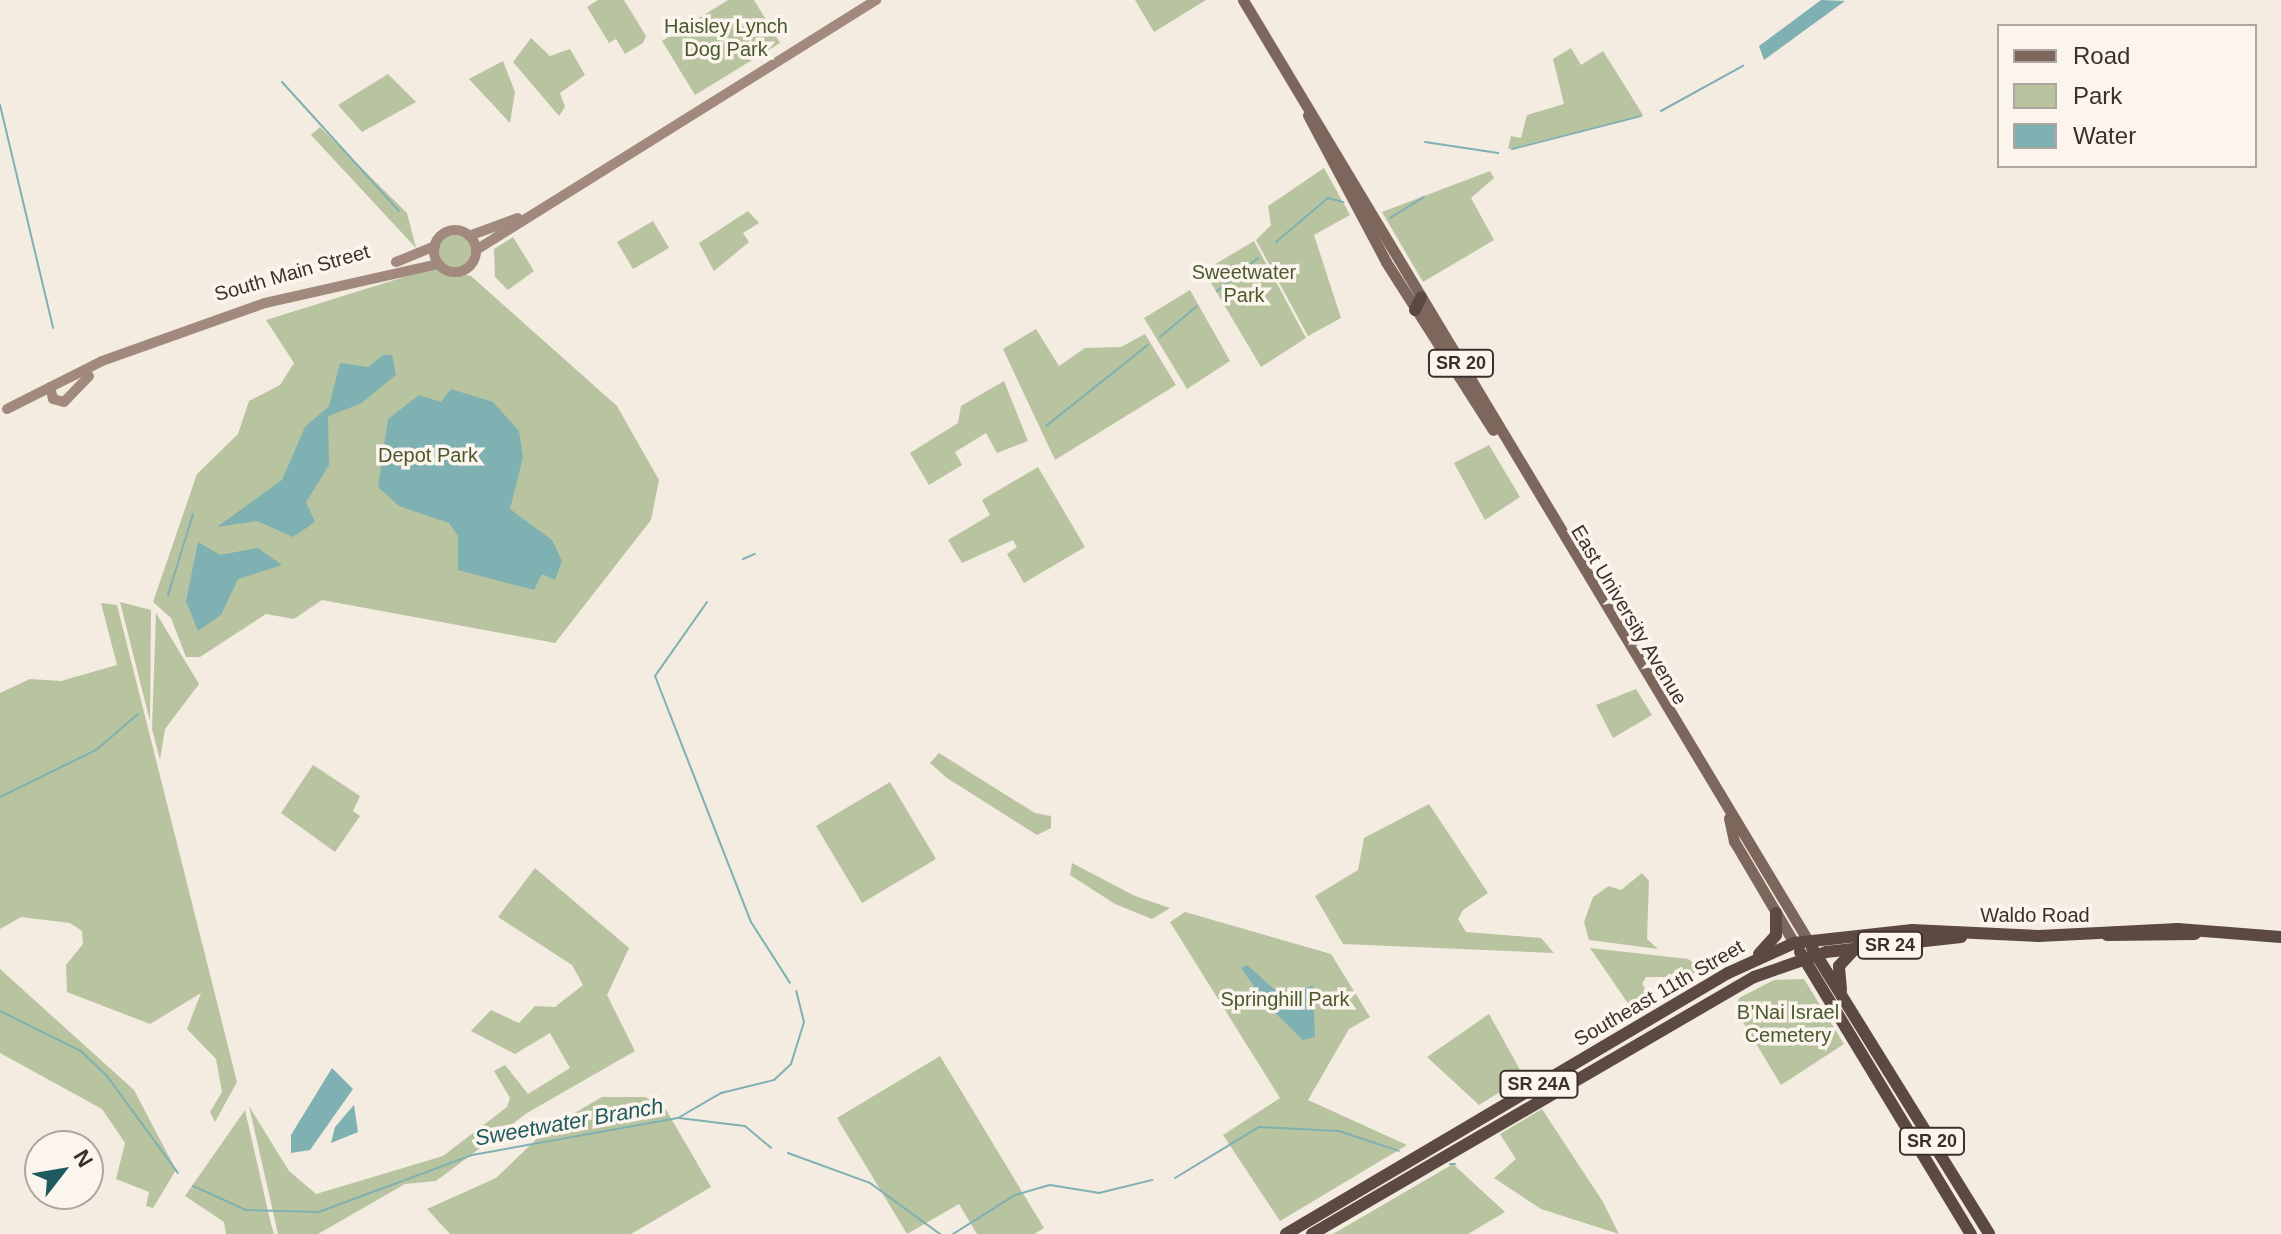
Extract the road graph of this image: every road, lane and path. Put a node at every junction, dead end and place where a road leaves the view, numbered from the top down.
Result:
1 (876, 0) edge
2 (1233, 0) edge
3 (1244, 6) edge
4 (1308, 115) junction
5 (518, 218) junction
6 (469, 236) junction
7 (435, 246) junction
8 (476, 250) junction
9 (438, 264) junction
10 (1421, 297) junction
11 (1415, 310) junction
12 (163, 339) junction
13 (111, 361) junction
14 (1446, 362) junction
15 (1463, 367) junction
16 (64, 380) junction
17 (50, 387) junction
18 (72, 389) junction
19 (53, 399) junction
20 (4, 410) edge
21 (1496, 432) junction
22 (1729, 818) junction
23 (1776, 913) junction
24 (2278, 934) edge
25 (1964, 936) junction
26 (1800, 941) junction
27 (1857, 948) junction
28 (1809, 956) junction
29 (1749, 962) junction
30 (1844, 1001) junction
31 (1286, 1234) edge
32 (1312, 1234) edge
33 (1971, 1234) edge
34 (1989, 1234) edge

1 - 5 main road
2 - 3 main road, East University Avenue / SR 20
3 - 4 main road, East University Avenue / SR 20
4 - 10 main road, East University Avenue / SR 20
4 - 11 main road, East University Avenue / SR 20
5 - 6 main road
5 - 8 main road
6 - 7 main road
6 - 8 main road
7 - 9 main road
7 - 12 main road, South Main Street
8 - 9 main road
9 - 12 main road, South Main Street
10 - 11 highway
10 - 15 main road, East University Avenue / SR 20
11 - 14 main road, East University Avenue / SR 20
12 - 13 main road, South Main Street
13 - 16 main road, South Main Street
13 - 18 main road, South Main Street
14 - 15 highway
14 - 21 main road, East University Avenue / SR 20
15 - 21 main road, East University Avenue / SR 20
16 - 17 main road, South Main Street
16 - 18 main road
17 - 19 main road
17 - 20 main road
18 - 19 main road, South Main Street
19 - 20 main road
21 - 22 main road, East University Avenue / SR 20
22 - 23 main road, East University Avenue / SR 20
22 - 26 main road, East University Avenue / SR 20
23 - 26 main road, East University Avenue / SR 20
23 - 29 highway
24 - 25 highway, Waldo Road / SR 24
25 - 26 highway, Waldo Road / SR 24
25 - 27 highway, Waldo Road / SR 24
26 - 28 highway, East University Avenue / SR 20
26 - 29 highway, Southeast 11th Street / SR 24A
27 - 28 highway, Waldo Road / SR 24
27 - 30 highway
28 - 30 highway, East University Avenue / SR 20
28 - 32 highway, Southeast 11th Street / SR 24A
28 - 33 highway, East University Avenue / SR 20
29 - 31 highway, Southeast 11th Street / SR 24A
30 - 34 highway, East University Avenue / SR 20

